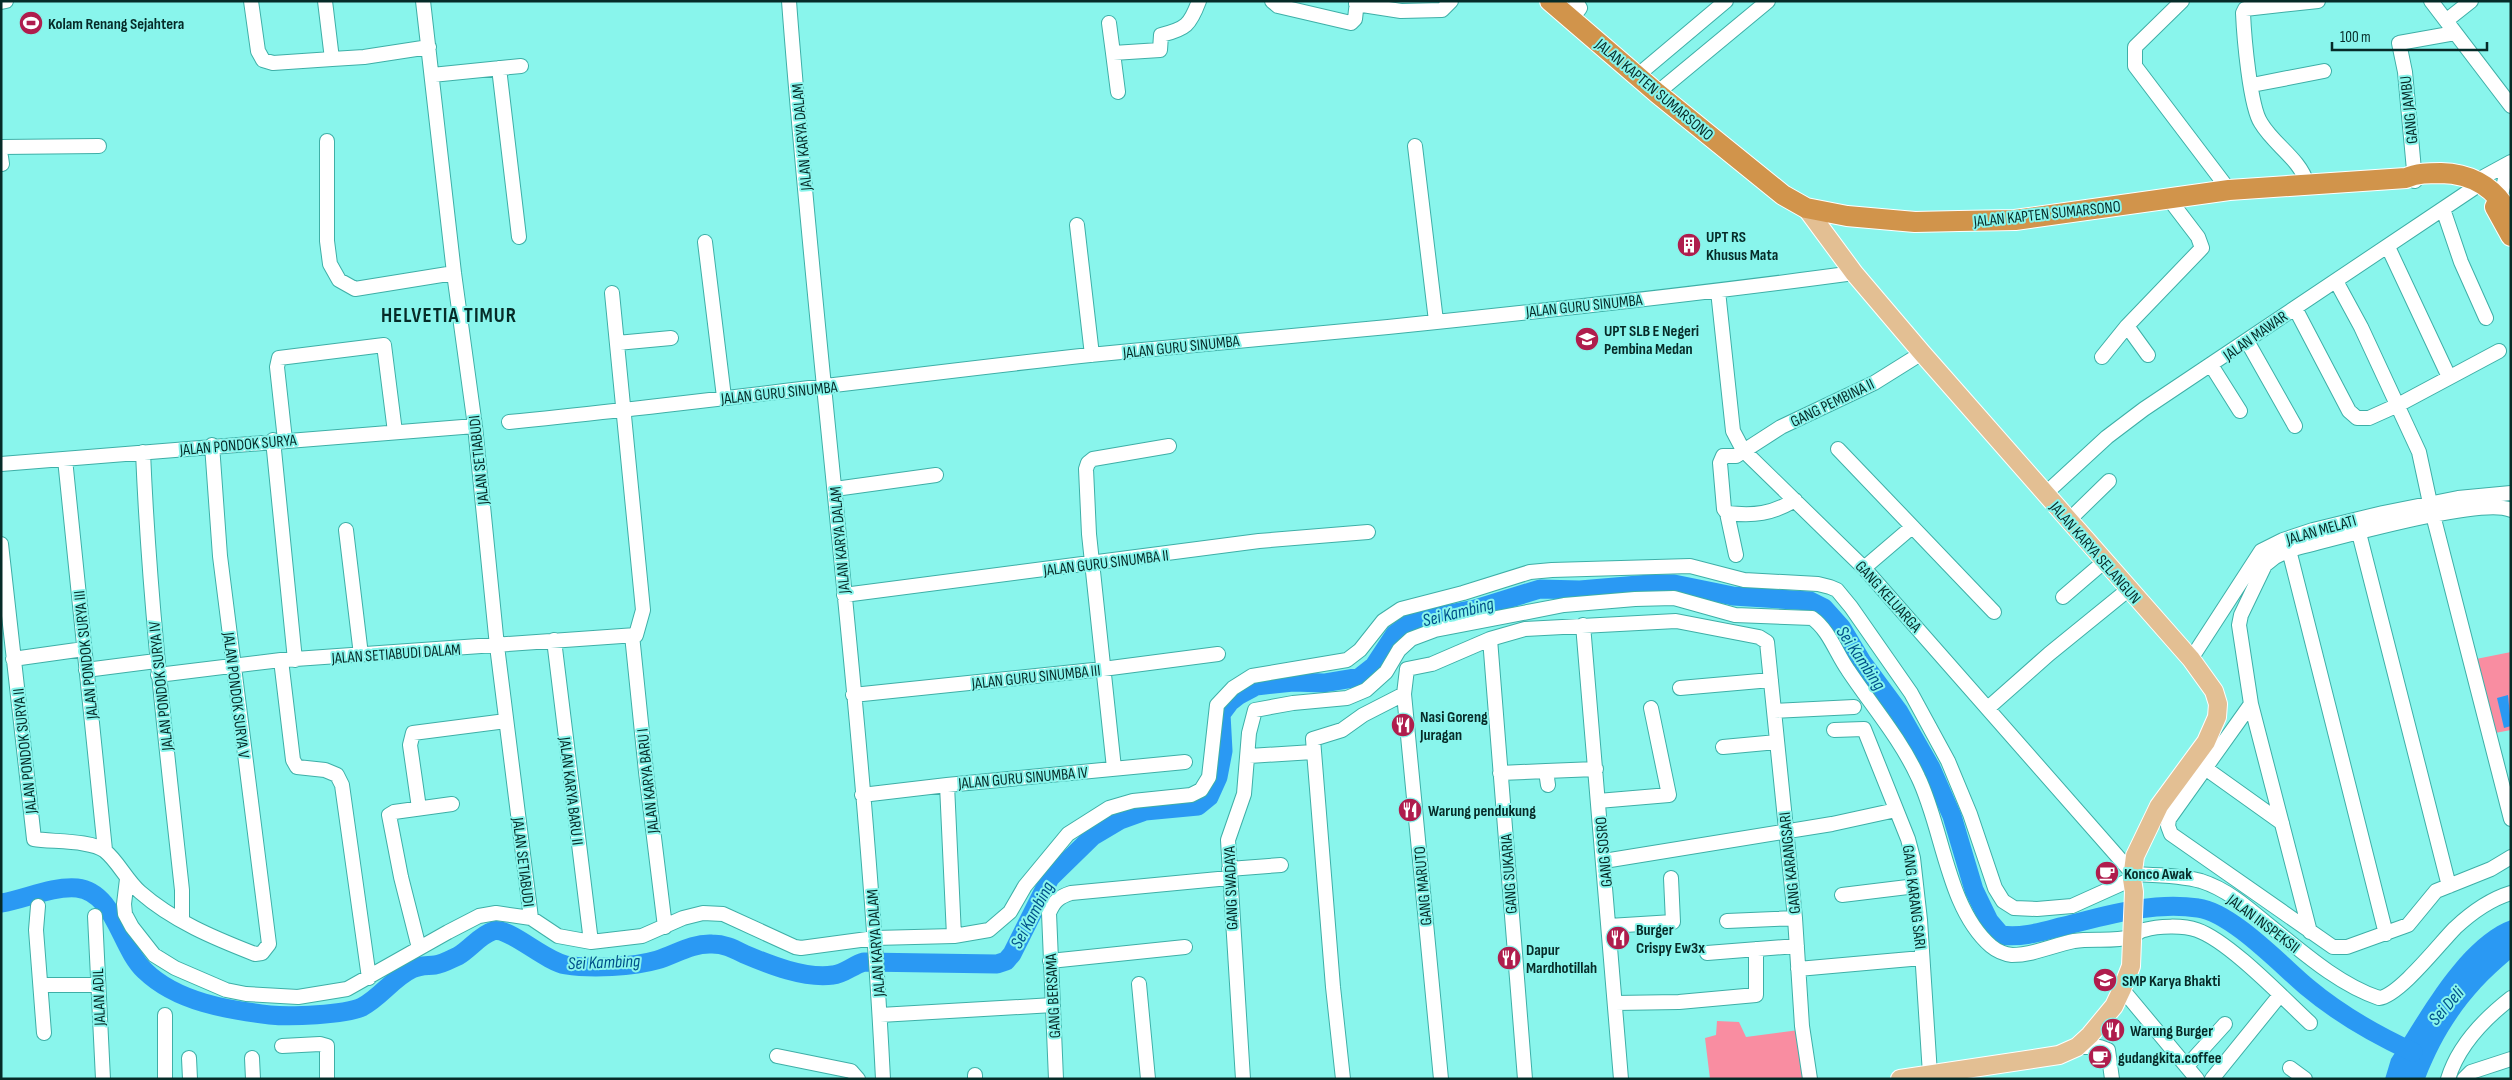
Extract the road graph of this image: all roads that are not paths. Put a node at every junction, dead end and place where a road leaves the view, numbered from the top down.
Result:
1 (6, 1) edge
2 (251, 1) edge
3 (325, 1) edge
4 (423, 1) edge
5 (789, 1) edge
6 (1198, 1) edge
7 (1272, 1) edge
8 (1452, 1) edge
9 (1550, 1) edge
10 (1726, 1) edge
11 (1768, 1) edge
12 (2182, 1) edge
13 (2318, 1) edge
14 (2431, 1) edge
15 (2471, 1) edge
16 (1, 2) edge
17 (1356, 3) edge
18 (1574, 11) edge
19 (2446, 20) junction
20 (1109, 23) dead end
21 (2455, 33) junction
22 (430, 47) junction
23 (1113, 54) junction
24 (332, 59) junction
25 (499, 68) junction
26 (432, 70) junction
27 (2324, 71) dead end
28 (1638, 75) junction
29 (2252, 85) junction
30 (1118, 92) dead end
31 (1657, 93) junction
32 (2511, 106) edge
33 (327, 141) dead end
34 (99, 146) dead end
35 (1415, 146) dead end
36 (1, 147) edge
37 (1, 157) edge
38 (2510, 162) edge
39 (2, 164) edge
40 (2412, 178) junction
41 (2308, 183) junction
42 (2476, 184) junction
43 (2229, 190) junction
44 (2169, 199) junction
45 (2500, 199) junction
46 (1806, 208) junction
47 (2443, 209) junction
48 (2511, 217) edge
49 (1077, 224) dead end
50 (519, 236) dead end
51 (2511, 236) edge
52 (704, 242) dead end
53 (2388, 247) junction
54 (454, 273) junction
55 (1854, 273) junction
56 (2336, 281) junction
57 (1718, 291) junction
58 (612, 293) dead end
59 (2295, 308) junction
60 (2486, 318) dead end
61 (1436, 321) junction
62 (2127, 326) junction
63 (671, 338) dead end
64 (2247, 341) junction
65 (617, 343) junction
66 (2499, 350) dead end
67 (1922, 353) junction
68 (1092, 355) junction
69 (2148, 355) dead end
70 (2102, 357) dead end
71 (2211, 365) junction
72 (2449, 377) junction
73 (823, 388) junction
74 (724, 397) junction
75 (2398, 405) junction
76 (624, 411) junction
77 (2240, 411) dead end
78 (509, 422) dead end
79 (475, 426) junction
80 (2295, 426) dead end
81 (395, 432) junction
82 (279, 440) junction
83 (212, 446) junction
84 (1169, 446) dead end
85 (1838, 449) dead end
86 (1743, 450) junction
87 (143, 452) junction
88 (65, 459) junction
89 (1, 464) edge
90 (936, 475) dead end
91 (2109, 481) dead end
92 (835, 489) junction
93 (2511, 493) edge
94 (2045, 494) junction
95 (1795, 500) junction
96 (2431, 509) junction
97 (2511, 510) edge
98 (1726, 513) junction
99 (2069, 520) junction
100 (1912, 527) junction
101 (346, 530) dead end
102 (1368, 532) dead end
103 (2359, 533) junction
104 (1, 544) edge
105 (2289, 550) junction
106 (1736, 554) dead end
107 (2105, 561) junction
108 (1093, 564) junction
109 (1864, 568) junction
110 (2129, 589) junction
111 (844, 595) junction
112 (2063, 597) dead end
113 (1994, 612) dead end
114 (1582, 625) junction
115 (6, 632) edge
116 (632, 635) junction
117 (1490, 638) junction
118 (554, 640) junction
119 (497, 646) junction
120 (84, 649) junction
121 (1218, 654) dead end
122 (361, 655) junction
123 (13, 659) junction
124 (2191, 659) junction
125 (288, 660) junction
126 (233, 666) junction
127 (157, 668) junction
128 (86, 670) junction
129 (1103, 670) junction
130 (1771, 680) junction
131 (1680, 688) dead end
132 (1404, 694) junction
133 (853, 696) junction
134 (2251, 704) junction
135 (1854, 707) dead end
136 (1651, 708) dead end
137 (1988, 708) junction
138 (1774, 711) junction
139 (506, 721) junction
140 (1834, 730) dead end
141 (1777, 742) junction
142 (1723, 747) dead end
143 (1313, 752) junction
144 (1249, 756) junction
145 (1185, 762) dead end
146 (1114, 768) junction
147 (2205, 768) junction
148 (1596, 769) junction
149 (1546, 771) junction
150 (1500, 773) junction
151 (946, 785) junction
152 (1548, 785) dead end
153 (862, 795) junction
154 (1598, 801) junction
155 (452, 804) dead end
156 (419, 808) junction
157 (1896, 810) junction
158 (2511, 819) edge
159 (2282, 823) junction
160 (1785, 832) junction
161 (105, 850) junction
162 (2511, 857) edge
163 (1604, 861) junction
164 (1281, 865) dead end
165 (1229, 874) junction
166 (1671, 878) dead end
167 (127, 879) junction
168 (2133, 882) junction
169 (1916, 886) junction
170 (2449, 886) junction
171 (2511, 893) edge
172 (1842, 895) dead end
173 (38, 906) dead end
174 (95, 916) dead end
175 (531, 918) junction
176 (1795, 918) junction
177 (182, 920) junction
178 (1727, 921) dead end
179 (1609, 926) junction
180 (665, 927) junction
181 (2310, 932) junction
182 (2386, 934) junction
183 (2131, 935) junction
184 (954, 936) junction
185 (591, 942) junction
186 (876, 943) junction
187 (1797, 946) junction
188 (1185, 947) dead end
189 (419, 948) junction
190 (1756, 949) junction
191 (1707, 953) dead end
192 (1922, 958) junction
193 (1050, 961) junction
194 (1798, 969) junction
195 (370, 978) junction
196 (1139, 984) dead end
197 (97, 985) junction
198 (42, 986) junction
199 (2122, 989) junction
200 (2280, 996) junction
201 (2511, 998) edge
202 (1615, 1002) junction
203 (1053, 1005) junction
204 (165, 1016) dead end
205 (880, 1016) junction
206 (2310, 1023) dead end
207 (2225, 1024) dead end
208 (44, 1033) dead end
209 (282, 1046) dead end
210 (2077, 1047) junction
211 (777, 1056) dead end
212 (189, 1058) dead end
213 (252, 1058) dead end
214 (2511, 1059) edge
215 (2187, 1066) junction
216 (2290, 1068) dead end
217 (1978, 1072) edge
218 (1922, 1076) edge
219 (103, 1079) edge
220 (165, 1079) edge
221 (190, 1079) edge
222 (254, 1079) edge
223 (327, 1079) edge
224 (858, 1079) edge
225 (883, 1079) edge
226 (1056, 1079) edge
227 (1148, 1079) edge
228 (1243, 1079) edge
229 (1343, 1079) edge
230 (1441, 1079) edge
231 (1525, 1079) edge
232 (1621, 1079) edge
233 (1810, 1079) edge
234 (1900, 1079) edge
235 (2112, 1079) edge
236 (2197, 1079) edge
237 (2212, 1079) edge
238 (2305, 1079) edge
239 (2448, 1079) edge
240 (2464, 1079) edge

1 - 16 street
2 - 24 street
3 - 24 street
4 - 22 street, JALAN SETIABUDI
5 - 73 street, JALAN KARYA DALAM
6 - 23 street
7 - 17 street
8 - 17 street
9 - 18 highway, JALAN KAPTEN SUMARSONO
10 - 28 street
11 - 31 street
12 - 43 street
13 - 29 street
14 - 19 street
15 - 19 street
18 - 28 highway, JALAN KAPTEN SUMARSONO
19 - 21 street
20 - 23 street
21 - 32 street
21 - 40 street, GANG JAMBU
22 - 24 street
22 - 26 street, JALAN SETIABUDI
23 - 30 street
25 - 26 street
25 - 26 street
25 - 50 street
26 - 54 street, JALAN SETIABUDI
27 - 29 street
28 - 31 highway, JALAN KAPTEN SUMARSONO
29 - 41 street
31 - 46 highway, JALAN KAPTEN SUMARSONO
33 - 54 street
34 - 36 street
35 - 61 street
37 - 39 street
38 - 42 street
38 - 45 street
40 - 41 highway, JALAN KAPTEN SUMARSONO
40 - 42 highway, JALAN KAPTEN SUMARSONO
41 - 43 highway, JALAN KAPTEN SUMARSONO
42 - 45 highway, JALAN KAPTEN SUMARSONO
42 - 47 street, JALAN MAWAR
42 - 51 highway, JALAN KAPTEN SUMARSONO
43 - 44 highway, JALAN KAPTEN SUMARSONO
44 - 46 highway, JALAN KAPTEN SUMARSONO
44 - 62 street
45 - 48 highway, JALAN KAPTEN SUMARSONO
46 - 55 main road, JALAN KARYA SELANGUN
47 - 53 street, JALAN MAWAR
47 - 60 street
49 - 68 street
52 - 74 street
53 - 56 street, JALAN MAWAR
53 - 72 street
54 - 79 street, JALAN SETIABUDI
55 - 57 street, JALAN GURU SINUMBA
55 - 67 main road, JALAN KARYA SELANGUN
56 - 59 street, JALAN MAWAR
56 - 75 street
57 - 61 street, JALAN GURU SINUMBA
57 - 86 street, GANG KELUARGA
58 - 65 street
59 - 64 street, JALAN MAWAR
59 - 75 street
61 - 68 street, JALAN GURU SINUMBA
62 - 69 street
62 - 70 street
63 - 65 street
64 - 71 street, JALAN MAWAR
64 - 80 street
65 - 76 street
66 - 72 street
67 - 86 street, GANG PEMBINA II
67 - 94 main road, JALAN KARYA SELANGUN
68 - 73 street, JALAN GURU SINUMBA
71 - 77 street
71 - 94 street, JALAN MAWAR
72 - 75 street
73 - 74 street, JALAN GURU SINUMBA
73 - 92 street, JALAN KARYA DALAM
74 - 76 street, JALAN GURU SINUMBA
75 - 96 street
76 - 78 street, JALAN GURU SINUMBA
76 - 116 street
79 - 81 street, JALAN PONDOK SURYA
79 - 119 street, JALAN SETIABUDI
81 - 82 street, JALAN PONDOK SURYA
81 - 82 street
82 - 83 street, JALAN PONDOK SURYA
82 - 125 street
83 - 87 street, JALAN PONDOK SURYA
83 - 126 street, JALAN PONDOK SURYA V
84 - 108 street
85 - 100 street
86 - 95 street, GANG KELUARGA
86 - 98 street, GANG PEMBINA II
87 - 88 street, JALAN PONDOK SURYA
87 - 127 street, JALAN PONDOK SURYA IV
88 - 89 street, JALAN PONDOK SURYA
88 - 120 street, JALAN PONDOK SURYA III
90 - 92 street
91 - 99 street
92 - 111 street, JALAN KARYA DALAM
93 - 96 street, JALAN MELATI
94 - 99 main road, JALAN KARYA SELANGUN
95 - 98 street
95 - 109 street, GANG KELUARGA
96 - 97 street
96 - 103 street
96 - 124 street, JALAN MELATI
96 - 158 street
98 - 106 street
99 - 107 main road, JALAN KARYA SELANGUN
100 - 109 street
100 - 113 street
101 - 122 street
102 - 108 street, JALAN GURU SINUMBA II
103 - 105 street
103 - 170 street
104 - 115 street, JALAN PONDOK SURYA II
105 - 134 street
105 - 182 street
107 - 110 main road, JALAN KARYA SELANGUN
107 - 112 street
108 - 111 street, JALAN GURU SINUMBA II
108 - 129 street
109 - 137 street, GANG KELUARGA
110 - 124 main road, JALAN KARYA SELANGUN
110 - 137 street
111 - 133 street, JALAN KARYA DALAM
114 - 117 street
114 - 130 street, GANG KARANGSARI
114 - 148 street, GANG SOSRO
115 - 123 street, JALAN PONDOK SURYA II
116 - 118 street, JALAN SETIABUDI DALAM
116 - 180 street, JALAN KARYA BARU I
117 - 132 street, GANG MARUTO
117 - 150 street, GANG SUKARIA
118 - 119 street, JALAN SETIABUDI DALAM
118 - 185 street, JALAN KARYA BARU II
119 - 122 street, JALAN SETIABUDI DALAM
119 - 139 street, JALAN SETIABUDI
120 - 123 street
120 - 128 street, JALAN PONDOK SURYA III
121 - 129 street, JALAN GURU SINUMBA III
122 - 125 street, JALAN SETIABUDI DALAM
123 - 161 street, JALAN PONDOK SURYA II
124 - 168 main road, JALAN KARYA SELANGUN
125 - 126 street, JALAN SETIABUDI DALAM
125 - 195 street
126 - 127 street, JALAN SETIABUDI DALAM
126 - 177 street, JALAN PONDOK SURYA V
127 - 128 street, JALAN SETIABUDI DALAM
127 - 177 street, JALAN PONDOK SURYA IV
128 - 161 street, JALAN PONDOK SURYA III
129 - 133 street, JALAN GURU SINUMBA III
129 - 146 street
130 - 131 street
130 - 138 street, GANG KARANGSARI
132 - 143 street
132 - 230 street, GANG MARUTO
133 - 153 street, JALAN KARYA DALAM
134 - 147 street
134 - 159 street
135 - 138 street
136 - 154 street
137 - 168 street, GANG KELUARGA
138 - 141 street, GANG KARANGSARI
139 - 156 street
139 - 175 street, JALAN SETIABUDI
140 - 157 street, GANG KARANG SARI
141 - 142 street
141 - 160 street, GANG KARANGSARI
143 - 144 street
143 - 229 street
144 - 165 street, GANG SWADAYA
144 - 183 street, GANG SWADAYA
145 - 146 street, JALAN GURU SINUMBA IV
146 - 151 street, JALAN GURU SINUMBA IV
147 - 159 street
147 - 181 street
148 - 149 street
148 - 154 street, GANG SOSRO
149 - 150 street
149 - 152 street
150 - 231 street, GANG SUKARIA
151 - 153 street, JALAN GURU SINUMBA IV
151 - 184 street
153 - 186 street, JALAN KARYA DALAM
154 - 163 street, GANG SOSRO
155 - 156 street
156 - 189 street
157 - 160 street
157 - 169 street, GANG KARANG SARI
159 - 181 street
160 - 163 street
160 - 176 street, GANG KARANGSARI
161 - 167 street
162 - 170 street
163 - 179 street, GANG SOSRO
164 - 165 street
165 - 193 street, GANG BERSAMA
165 - 228 street, GANG SWADAYA
166 - 179 street
167 - 177 street
167 - 195 street
168 - 171 street, JALAN INSPEKSII
168 - 183 main road, JALAN KARYA SELANGUN
168 - 184 street
169 - 172 street
169 - 192 street, GANG KARANG SARI
170 - 182 street
173 - 198 street
174 - 197 street, JALAN ADIL
175 - 185 street
175 - 189 street
176 - 178 street
176 - 187 street, GANG KARANGSARI
179 - 202 street, GANG SOSRO
180 - 185 street
180 - 186 street
181 - 182 street
183 - 199 main road, JALAN KARYA SELANGUN
183 - 200 street
184 - 186 street
186 - 205 street, JALAN KARYA DALAM
187 - 190 street
187 - 194 street, GANG KARANGSARI
188 - 193 street
189 - 195 street
190 - 191 street
190 - 202 street
192 - 194 street
192 - 218 street, GANG KARANG SARI
193 - 203 street, GANG BERSAMA
194 - 233 street, GANG KARANGSARI
196 - 227 street
197 - 198 street
197 - 219 street, JALAN ADIL
198 - 208 street
199 - 210 main road, JALAN KARYA SELANGUN
199 - 215 street
200 - 206 street
200 - 237 street
201 - 239 street
202 - 232 street, GANG SOSRO
203 - 205 street
203 - 226 street, GANG BERSAMA
204 - 220 street
205 - 225 street, JALAN KARYA DALAM
207 - 215 street
209 - 223 street
210 - 217 main road
210 - 235 street
211 - 224 street
212 - 221 street
213 - 222 street
214 - 240 street
215 - 236 street
216 - 238 street
217 - 218 main road
218 - 234 main road

